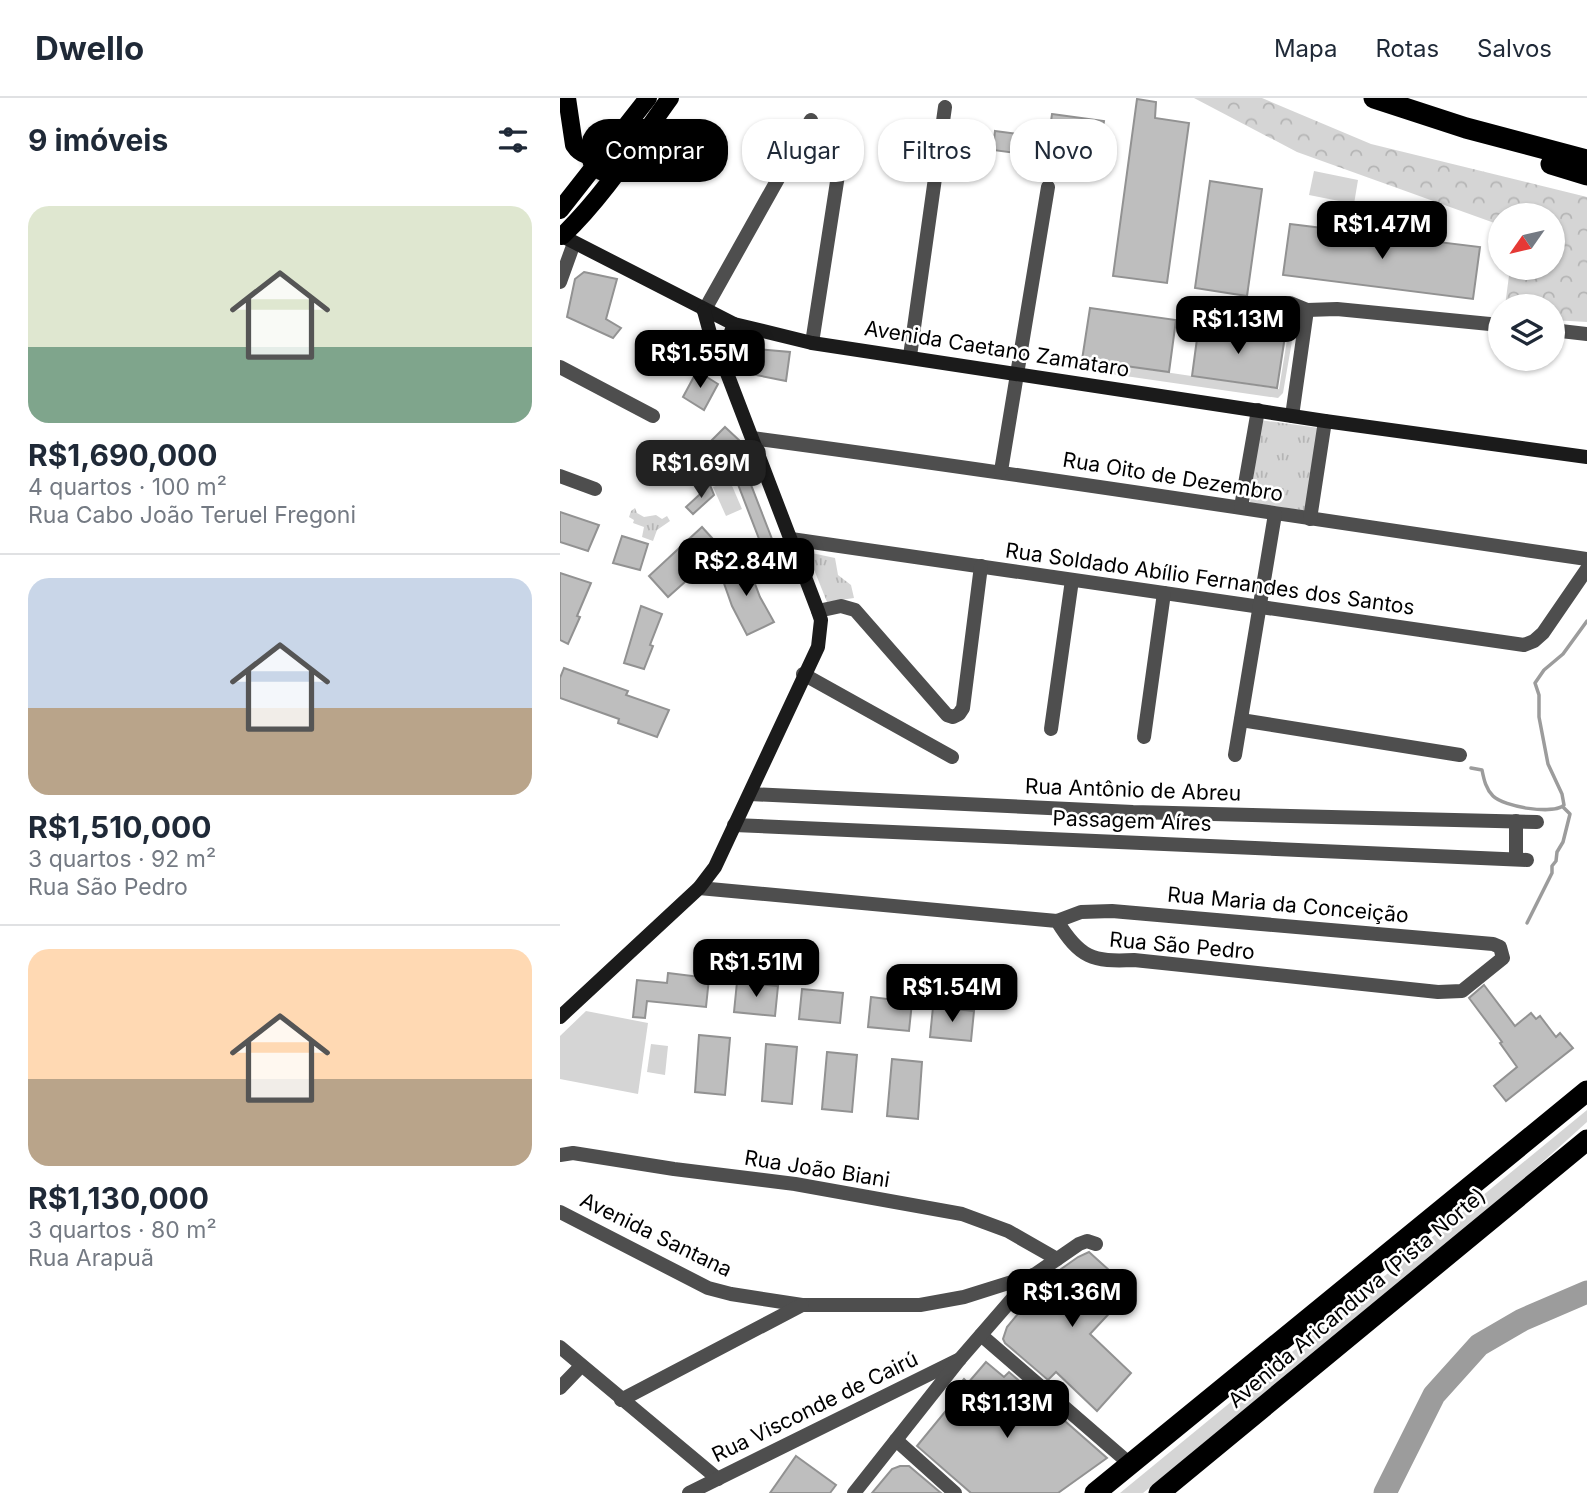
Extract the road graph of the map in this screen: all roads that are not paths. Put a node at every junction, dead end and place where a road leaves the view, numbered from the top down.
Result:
1 (567, 98) edge
2 (648, 98) edge
3 (670, 98) edge
4 (1374, 98) edge
5 (944, 107) dead end
6 (632, 119) edge
7 (1466, 128) junction
8 (581, 152) edge
9 (1587, 160) edge
10 (1587, 175) edge
11 (582, 182) edge
12 (776, 182) edge
13 (837, 182) edge
14 (1048, 187) dead end
15 (560, 210) edge
16 (564, 238) edge
17 (560, 282) edge
18 (1290, 303) dead end
19 (1307, 310) junction
20 (704, 311) junction
21 (734, 324) junction
22 (1488, 324) edge
23 (1565, 331) edge
24 (1587, 334) edge
25 (812, 343) junction
26 (909, 356) junction
27 (560, 367) edge
28 (725, 368) junction
29 (1017, 373) junction
30 (1258, 410) junction
31 (653, 416) dead end
32 (1292, 416) junction
33 (1325, 421) junction
34 (752, 438) junction
35 (1587, 457) edge
36 (1001, 471) junction
37 (560, 476) edge
38 (595, 489) dead end
39 (1241, 507) junction
40 (1275, 514) junction
41 (1310, 519) junction
42 (791, 539) junction
43 (1587, 559) edge
44 (981, 566) junction
45 (1587, 569) edge
46 (1072, 580) junction
47 (1164, 593) junction
48 (1259, 607) junction
49 (818, 611) junction
50 (803, 674) junction
51 (1241, 720) junction
52 (1051, 729) dead end
53 (1144, 737) dead end
54 (1236, 755) dead end
55 (1460, 755) dead end
56 (952, 757) dead end
57 (750, 794) junction
58 (1516, 821) junction
59 (1537, 822) dead end
60 (734, 825) junction
61 (699, 888) junction
62 (1057, 921) junction
63 (1501, 962) joint
64 (560, 1017) edge
65 (1587, 1091) edge
66 (1587, 1140) edge
67 (560, 1155) edge
68 (560, 1212) edge
69 (1096, 1244) dead end
70 (1057, 1259) junction
71 (1034, 1275) junction
72 (802, 1305) junction
73 (981, 1335) junction
74 (560, 1347) edge
75 (960, 1359) junction
76 (581, 1366) junction
77 (560, 1388) edge
78 (621, 1400) junction
79 (896, 1440) junction
80 (1220, 1444) junction
81 (1124, 1469) junction
82 (718, 1479) junction
83 (689, 1493) edge
84 (854, 1493) edge
85 (955, 1493) edge
86 (1083, 1493) edge
87 (1095, 1493) edge
88 (1159, 1493) edge
89 (1180, 1493) edge

1 - 8 main road
2 - 6 main road
3 - 16 main road
4 - 7 highway
5 - 26 street
7 - 9 highway
7 - 10 highway
11 - 15 main road
12 - 20 street
13 - 25 street
14 - 29 street
16 - 17 street
16 - 20 main road, Avenida Caetano Zamataro
18 - 19 street
19 - 22 street
19 - 32 street
20 - 21 main road, Avenida Caetano Zamataro
20 - 28 main road
21 - 25 main road, Avenida Caetano Zamataro
21 - 28 main road
23 - 24 street
25 - 26 main road, Avenida Caetano Zamataro
26 - 29 main road, Avenida Caetano Zamataro
27 - 31 street
28 - 34 main road
29 - 30 main road, Avenida Caetano Zamataro
29 - 36 street
30 - 32 main road, Avenida Caetano Zamataro
30 - 39 street
32 - 33 main road, Avenida Caetano Zamataro
33 - 35 main road, Avenida Caetano Zamataro
33 - 41 street
34 - 36 street, Rua Oito de Dezembro
34 - 42 main road
36 - 39 street, Rua Oito de Dezembro
37 - 38 street
39 - 40 street, Rua Oito de Dezembro
40 - 41 street, Rua Oito de Dezembro
40 - 48 street
41 - 43 street, Rua Oito de Dezembro
42 - 44 street, Rua Soldado Abílio Fernandes dos Santos
42 - 49 main road
44 - 46 street, Rua Soldado Abílio Fernandes dos Santos
44 - 49 street
45 - 48 street, Rua Soldado Abílio Fernandes dos Santos
46 - 47 street, Rua Soldado Abílio Fernandes dos Santos
46 - 52 street
47 - 48 street, Rua Soldado Abílio Fernandes dos Santos
47 - 53 street
48 - 51 street
49 - 50 main road
50 - 56 street
50 - 57 main road
51 - 54 street
51 - 55 street
57 - 58 street, Rua Antônio de Abreu
57 - 60 main road
58 - 59 street, Rua Antônio de Abreu
58 - 60 street, Passagem Aíres
60 - 61 main road
61 - 62 street
61 - 64 main road
62 - 63 street, Rua Maria da Conceição
62 - 63 street, Rua São Pedro
65 - 81 highway, Avenida Aricanduva (Pista Norte)
66 - 80 highway, Avenida Aricanduva (Pista Norte)
67 - 70 street, Rua João Biani
68 - 72 street, Avenida Santana
69 - 70 street, Avenida Santana
70 - 71 street, Avenida Santana
71 - 72 street, Avenida Santana
71 - 73 street
72 - 78 street
73 - 75 street
73 - 81 street
74 - 76 street
75 - 79 street
75 - 82 street, Rua Visconde de Cairú
76 - 77 street
76 - 78 street
78 - 82 street
79 - 84 street
79 - 85 street
80 - 88 highway, Avenida Aricanduva (Pista Norte)
80 - 89 highway
81 - 86 highway
81 - 87 highway
82 - 83 street, Rua Visconde de Cairú

